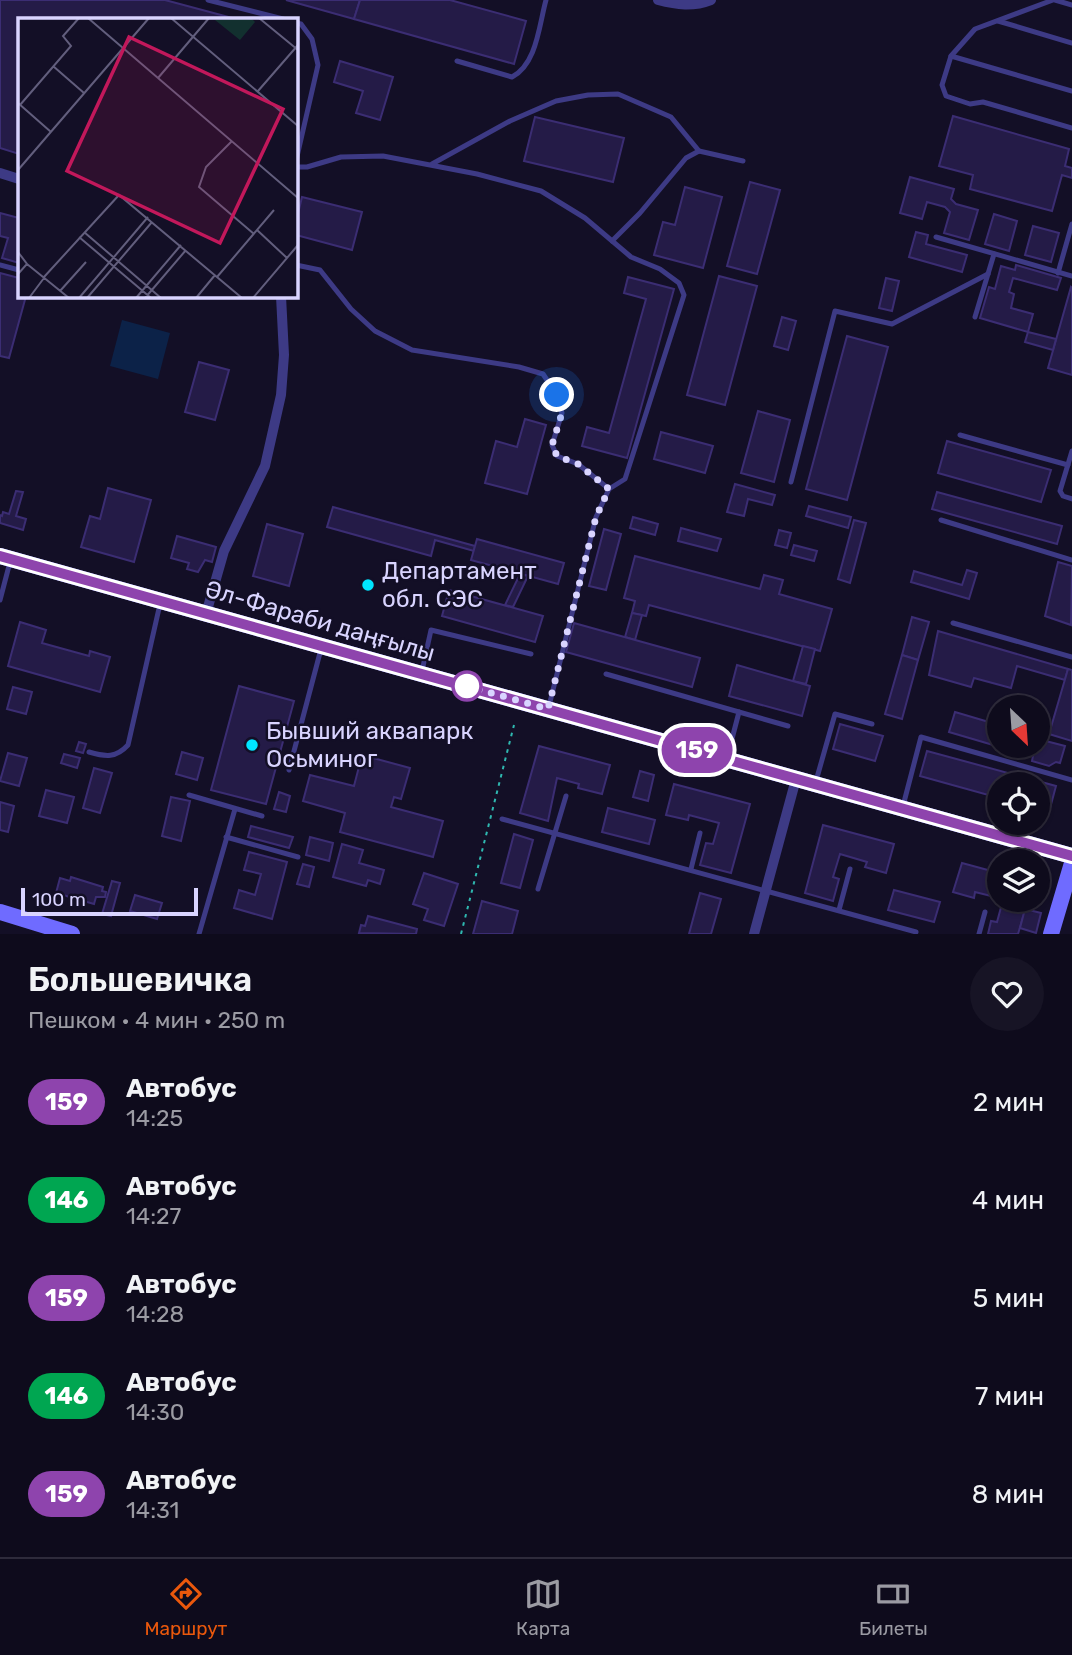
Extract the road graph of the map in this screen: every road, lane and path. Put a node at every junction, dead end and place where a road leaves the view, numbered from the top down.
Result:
1 (208, 0) edge
2 (546, 0) edge
3 (658, 0) edge
4 (1054, 0) edge
5 (710, 1) edge
6 (1072, 5) edge
7 (279, 18) edge
8 (997, 20) junction
9 (298, 23) edge
10 (1072, 43) edge
11 (951, 56) junction
12 (457, 61) dead end
13 (1072, 91) edge
14 (1072, 128) edge
15 (699, 150) junction
16 (298, 152) edge
17 (743, 161) dead end
18 (432, 164) junction
19 (298, 167) edge
20 (0, 173) edge
21 (18, 179) edge
22 (1072, 224) edge
23 (936, 237) dead end
24 (612, 241) junction
25 (994, 254) junction
26 (0, 265) edge
27 (298, 265) edge
28 (18, 271) edge
29 (1058, 272) junction
30 (988, 274) junction
31 (1072, 276) edge
32 (281, 298) edge
33 (975, 317) dead end
34 (960, 435) dead end
35 (1072, 451) edge
36 (1068, 465) junction
37 (791, 482) dead end
38 (609, 489) junction
39 (1072, 499) edge
40 (941, 520) dead end
41 (5, 557) edge
42 (1072, 560) edge
43 (0, 600) edge
44 (161, 601) junction
45 (206, 614) junction
46 (953, 623) dead end
47 (322, 646) junction
48 (531, 654) dead end
49 (1072, 657) edge
50 (421, 674) junction
51 (606, 674) dead end
52 (548, 709) junction
53 (740, 712) junction
54 (872, 724) dead end
55 (514, 725) dead end
56 (788, 726) dead end
57 (89, 752) dead end
58 (727, 758) junction
59 (289, 770) dead end
60 (796, 779) junction
61 (1072, 780) edge
62 (815, 784) junction
63 (189, 795) dead end
64 (566, 796) dead end
65 (235, 809) junction
66 (902, 809) junction
67 (262, 816) dead end
68 (502, 819) dead end
69 (555, 833) junction
70 (700, 833) dead end
71 (226, 837) junction
72 (1072, 856) edge
73 (298, 857) dead end
74 (1072, 863) edge
75 (691, 869) junction
76 (850, 869) dead end
77 (538, 889) dead end
78 (765, 890) junction
79 (839, 910) junction
80 (0, 912) edge
81 (985, 912) dead end
82 (916, 932) dead end
83 (72, 934) edge
84 (199, 934) edge
85 (461, 934) edge
86 (754, 934) edge
87 (979, 934) edge
88 (1051, 934) edge

1 - 7 lane
2 - 12 lane
3 - 5 street
4 - 6 lane
4 - 8 lane
8 - 10 lane
8 - 11 lane
9 - 16 lane
11 - 13 lane
11 - 14 lane
15 - 17 lane
15 - 18 lane
15 - 24 lane
18 - 19 lane
18 - 24 lane
20 - 21 street
22 - 29 lane
23 - 25 lane
24 - 38 lane
25 - 29 lane
25 - 30 lane
26 - 28 lane
27 - 38 lane
29 - 31 lane
30 - 33 lane
30 - 37 lane
32 - 45 street
34 - 36 lane
35 - 36 lane
36 - 39 lane
38 - 52 lane
40 - 42 lane
41 - 43 lane
41 - 44 main road, Әл-Фараби даңғылы
44 - 45 main road, Әл-Фараби даңғылы
44 - 57 lane
45 - 47 main road, Әл-Фараби даңғылы
46 - 49 lane
47 - 50 main road, Әл-Фараби даңғылы
47 - 59 lane
48 - 50 lane
50 - 52 main road, Әл-Фараби даңғылы
51 - 53 lane
52 - 58 main road, Әл-Фараби даңғылы
53 - 56 lane
53 - 58 lane
54 - 62 lane
55 - 85 path
58 - 60 main road, Әл-Фараби даңғылы
60 - 62 main road, Әл-Фараби даңғылы
60 - 78 street
61 - 66 lane
62 - 66 main road, Әл-Фараби даңғылы
63 - 65 lane
64 - 69 lane
65 - 67 lane
65 - 71 lane
66 - 72 main road, Әл-Фараби даңғылы
68 - 69 lane
69 - 75 lane
69 - 77 lane
70 - 75 lane
71 - 73 lane
71 - 84 lane
74 - 88 main road
75 - 78 lane
76 - 79 lane
78 - 79 lane
78 - 86 street
79 - 82 lane
80 - 83 main road
81 - 87 lane

